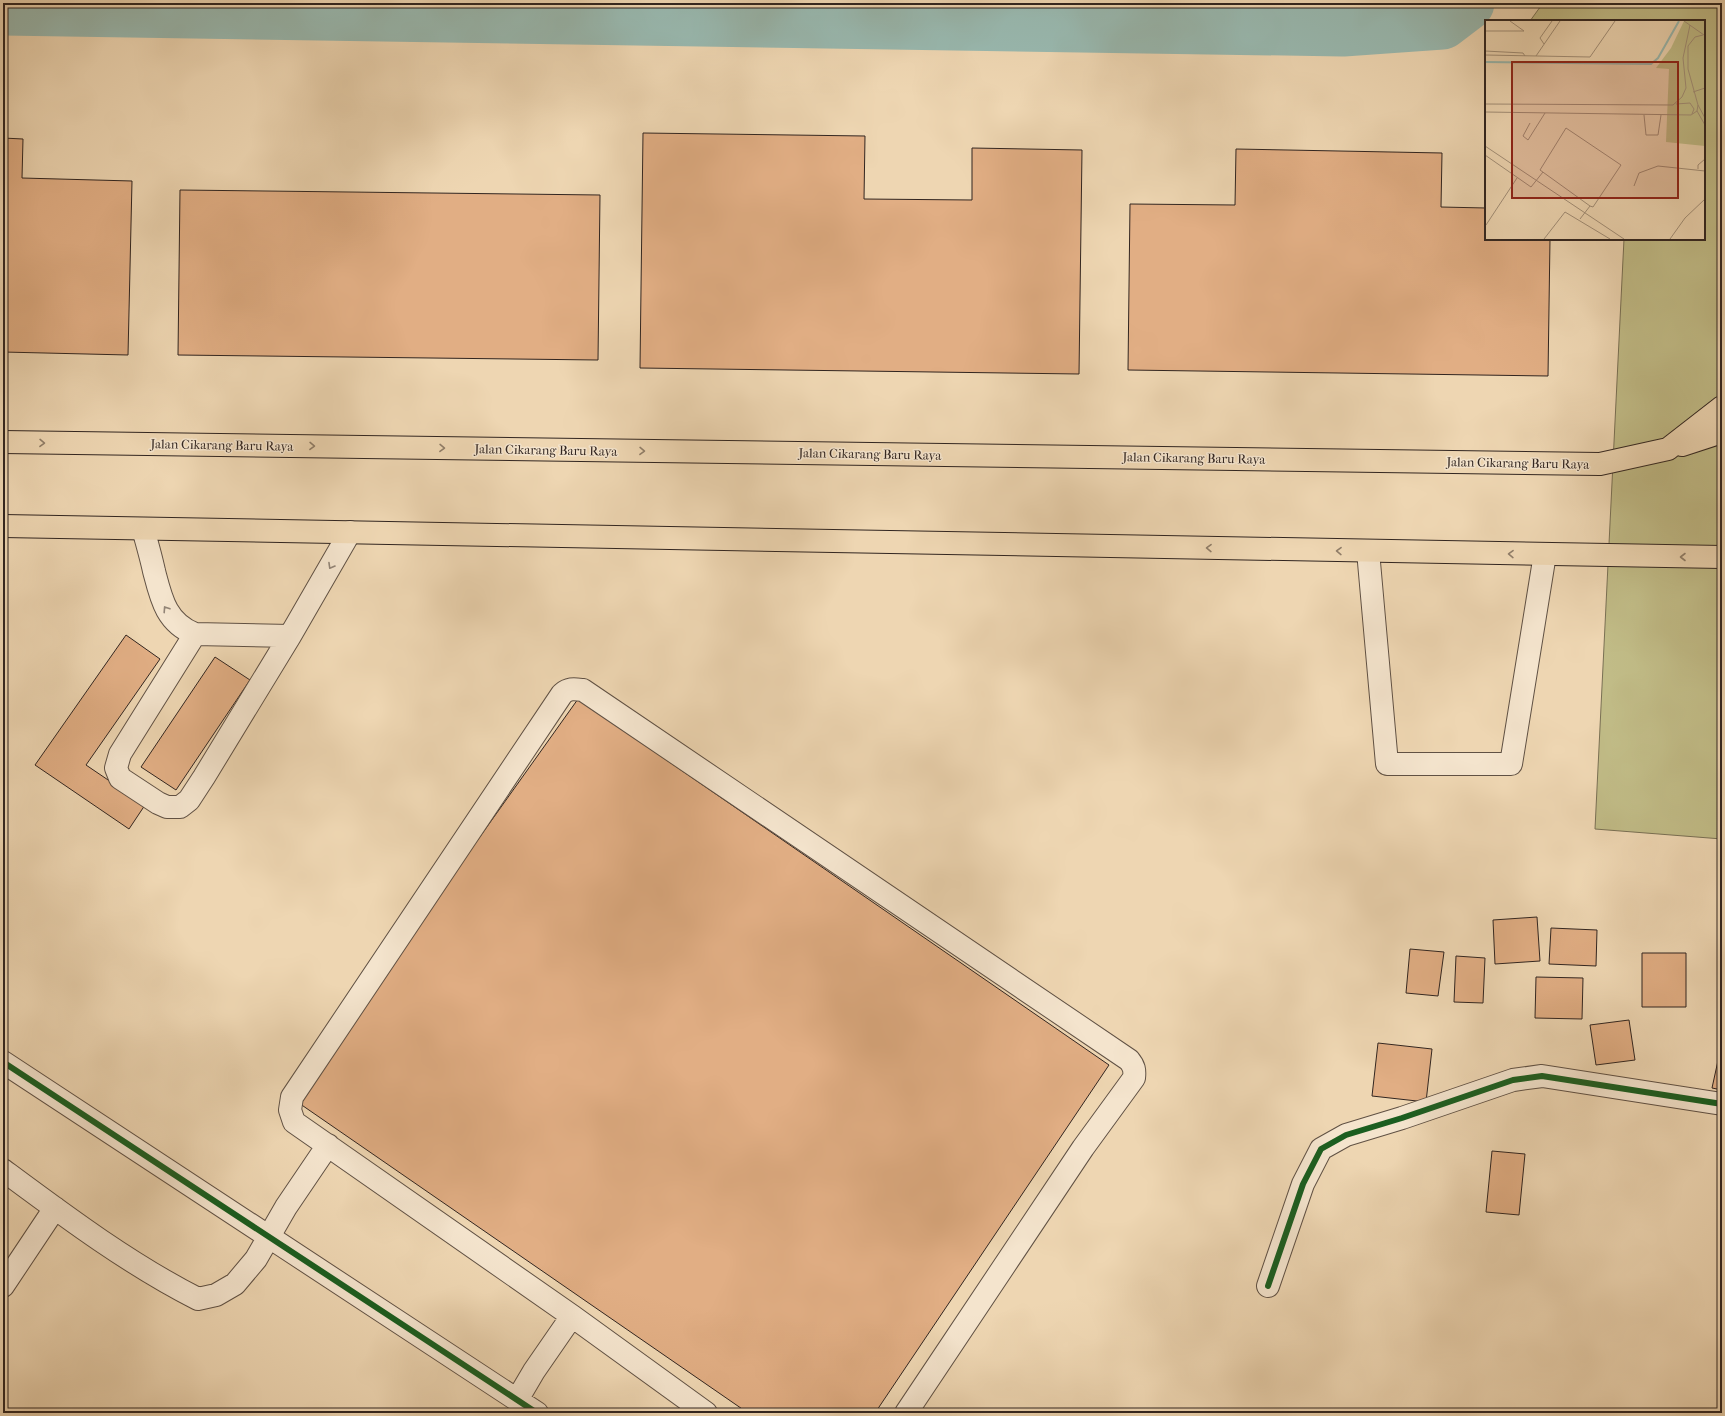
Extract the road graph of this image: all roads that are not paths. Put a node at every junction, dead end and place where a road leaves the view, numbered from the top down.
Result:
1 (1722, 407) edge
2 (1722, 432) edge
3 (3, 442) edge
4 (1668, 449) junction
5 (3, 526) edge
6 (143, 529) junction
7 (350, 532) junction
8 (1368, 552) junction
9 (1545, 554) junction
10 (1722, 557) edge
11 (195, 634) junction
12 (290, 636) junction
13 (3, 1062) edge
14 (1722, 1104) edge
15 (328, 1145) junction
16 (3, 1170) edge
17 (55, 1208) junction
18 (268, 1237) junction
19 (3, 1286) edge
20 (1268, 1286) dead end
21 (572, 1316) junction
22 (517, 1400) junction
23 (537, 1413) edge
24 (706, 1413) edge
25 (906, 1413) edge

1 - 4 main road, Jalan Cikarang Baru Raya
2 - 4 main road
3 -> 4 main road, Jalan Cikarang Baru Raya
5 - 6 main road
6 - 7 main road
11 -> 6 street
8 -> 7 main road
7 -> 12 street
9 -> 8 main road
8 - 9 street
10 -> 9 main road
11 - 12 street
11 - 12 street
13 - 18 street
14 - 20 street
15 - 18 street
15 - 21 street
15 - 25 street
16 - 17 street
17 - 18 street
17 - 19 street
18 - 22 street
21 - 22 street
21 - 24 street
22 - 23 street

